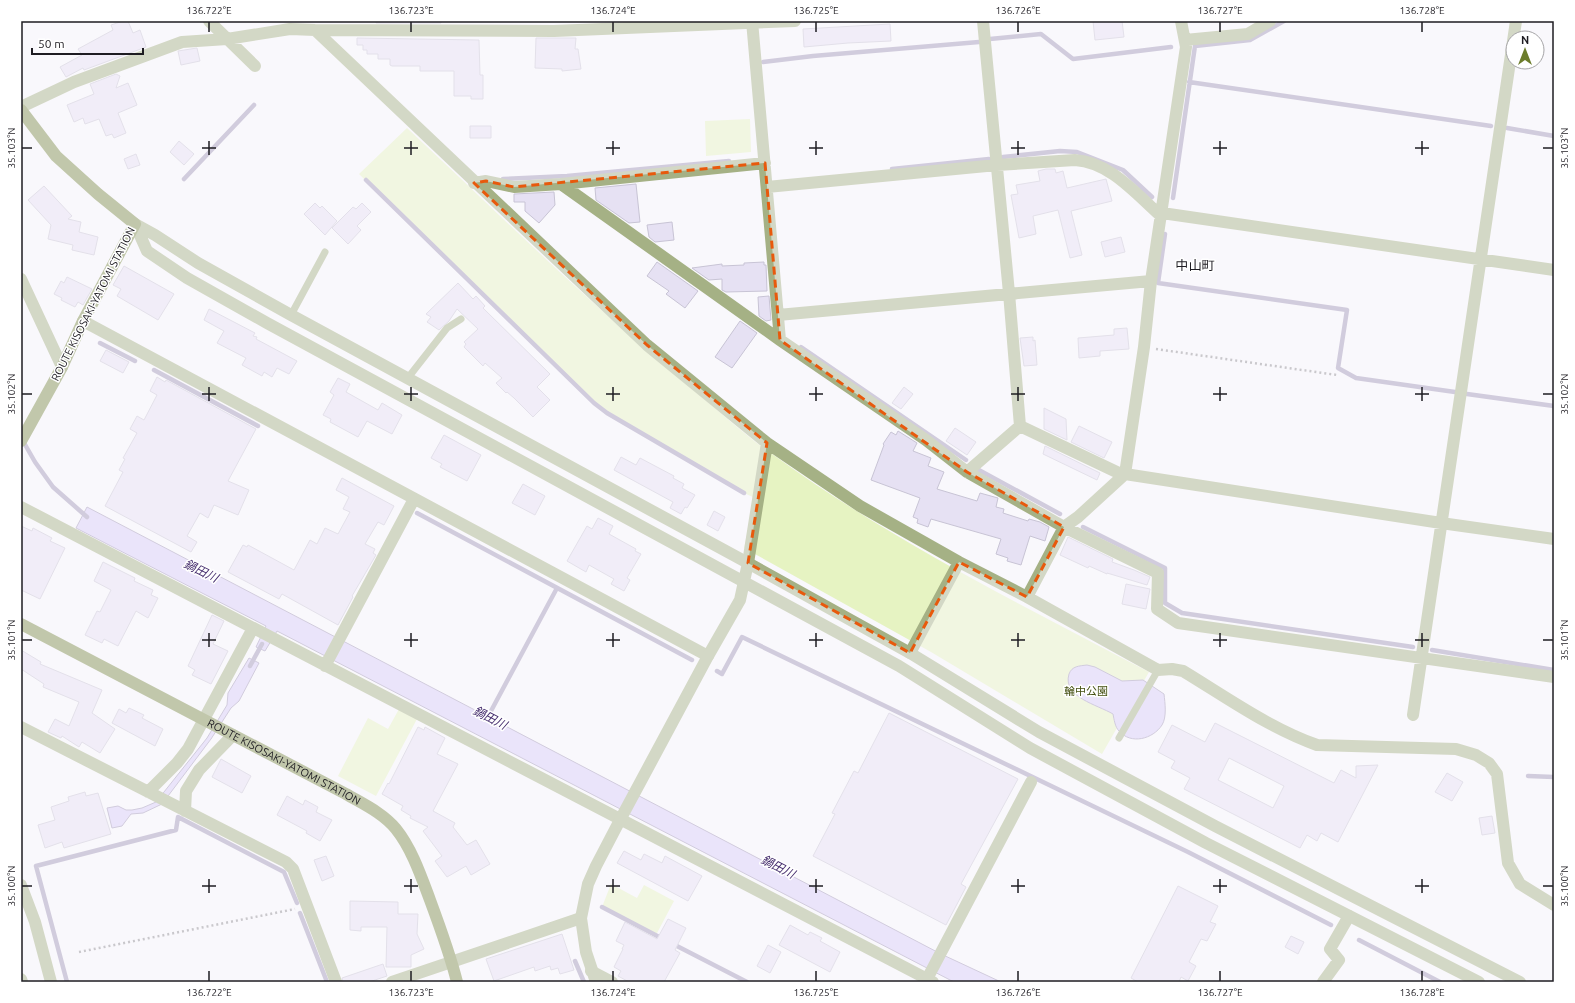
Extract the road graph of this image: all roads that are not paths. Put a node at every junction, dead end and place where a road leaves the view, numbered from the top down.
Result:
1 (209, 21) edge
2 (796, 21) edge
3 (983, 21) edge
4 (1181, 21) edge
5 (1270, 21) edge
6 (1516, 21) edge
7 (752, 22) edge
8 (315, 30) junction
9 (227, 38) junction
10 (1185, 40) junction
11 (254, 66) dead end
12 (21, 106) edge
13 (21, 110) edge
14 (765, 163) junction
15 (997, 165) junction
16 (474, 183) junction
17 (560, 184) junction
18 (767, 187) junction
19 (1162, 214) junction
20 (135, 224) junction
21 (325, 252) dead end
22 (1480, 258) junction
23 (1554, 270) edge
24 (21, 279) edge
25 (1151, 281) junction
26 (1009, 294) junction
27 (290, 315) junction
28 (778, 315) junction
29 (461, 319) dead end
30 (83, 321) junction
31 (780, 340) junction
32 (62, 367) junction
33 (407, 379) junction
34 (1020, 426) junction
35 (21, 441) edge
36 (767, 443) junction
37 (967, 472) junction
38 (1124, 474) junction
39 (414, 499) junction
40 (21, 507) edge
41 (1441, 523) junction
42 (1064, 527) junction
43 (1554, 539) edge
44 (959, 562) junction
45 (748, 563) junction
46 (744, 581) junction
47 (1027, 597) junction
48 (21, 624) edge
49 (256, 630) junction
50 (910, 653) junction
51 (708, 656) junction
52 (1422, 658) junction
53 (326, 663) junction
54 (1155, 675) junction
55 (1554, 678) edge
56 (1413, 715) dead end
57 (206, 721) junction
58 (21, 727) edge
59 (229, 733) junction
60 (1119, 738) dead end
61 (1031, 782) dead end
62 (152, 794) junction
63 (184, 810) junction
64 (620, 820) junction
65 (21, 885) edge
66 (1554, 905) edge
67 (1349, 916) junction
68 (580, 918) junction
69 (452, 963) junction
70 (594, 977) edge
71 (931, 978) edge
72 (21, 979) edge
73 (22, 982) edge
74 (51, 982) edge
75 (336, 982) edge
76 (392, 982) edge
77 (457, 982) edge
78 (612, 982) edge
79 (1323, 982) edge
80 (1479, 982) edge
81 (1520, 982) edge

1 - 9 street
2 - 7 street
3 - 15 street
4 - 10 street
5 - 10 street
6 - 22 street
7 - 8 street
7 - 14 street
8 - 9 street
8 - 16 street
9 - 11 street
9 - 12 street
10 - 19 street
13 - 20 main road, ROUTE KISOSAKI-YATOMI STATION
14 - 17 street
14 - 18 street
15 - 18 street
15 - 19 street
15 - 26 street
16 - 17 street
16 - 36 street
17 - 31 street
18 - 28 street
19 - 22 street
19 - 25 street
20 - 27 street
20 - 30 main road, ROUTE KISOSAKI-YATOMI STATION
20 - 46 street
21 - 27 lane
22 - 23 street
22 - 41 street
24 - 32 street
25 - 26 street
25 - 38 street
26 - 28 street
26 - 34 street
27 - 33 street
28 - 31 street
29 - 33 lane
30 - 32 main road, ROUTE KISOSAKI-YATOMI STATION
30 - 39 street
31 - 37 street
32 - 35 main road, ROUTE KISOSAKI-YATOMI STATION
33 - 45 street
34 - 37 street
34 - 38 street
36 - 44 street
36 - 45 street
37 - 42 street
38 - 41 street
38 - 42 street
39 - 51 street
39 - 53 street
40 - 49 street
41 - 43 street
41 - 52 street
42 - 47 street
42 - 52 street
44 - 47 street
44 - 50 street
45 - 46 street
45 - 50 street
46 - 51 street
46 - 67 street
47 - 54 street
48 - 57 main road, ROUTE KISOSAKI-YATOMI STATION
49 - 53 street
49 - 57 street
50 - 81 street
51 - 64 street
52 - 55 street
52 - 56 street
53 - 64 street
54 - 60 lane
54 - 66 street
57 - 59 main road, ROUTE KISOSAKI-YATOMI STATION
57 - 62 street
58 - 62 street
59 - 63 street
59 - 69 main road, ROUTE KISOSAKI-YATOMI STATION
61 - 71 street
62 - 63 street
63 - 75 street
64 - 68 street
64 - 71 street
65 - 74 street
67 - 79 street
67 - 80 street
68 - 69 street
68 - 70 street
69 - 76 street
69 - 77 main road, ROUTE KISOSAKI-YATOMI STATION
70 - 78 street
72 - 73 street

